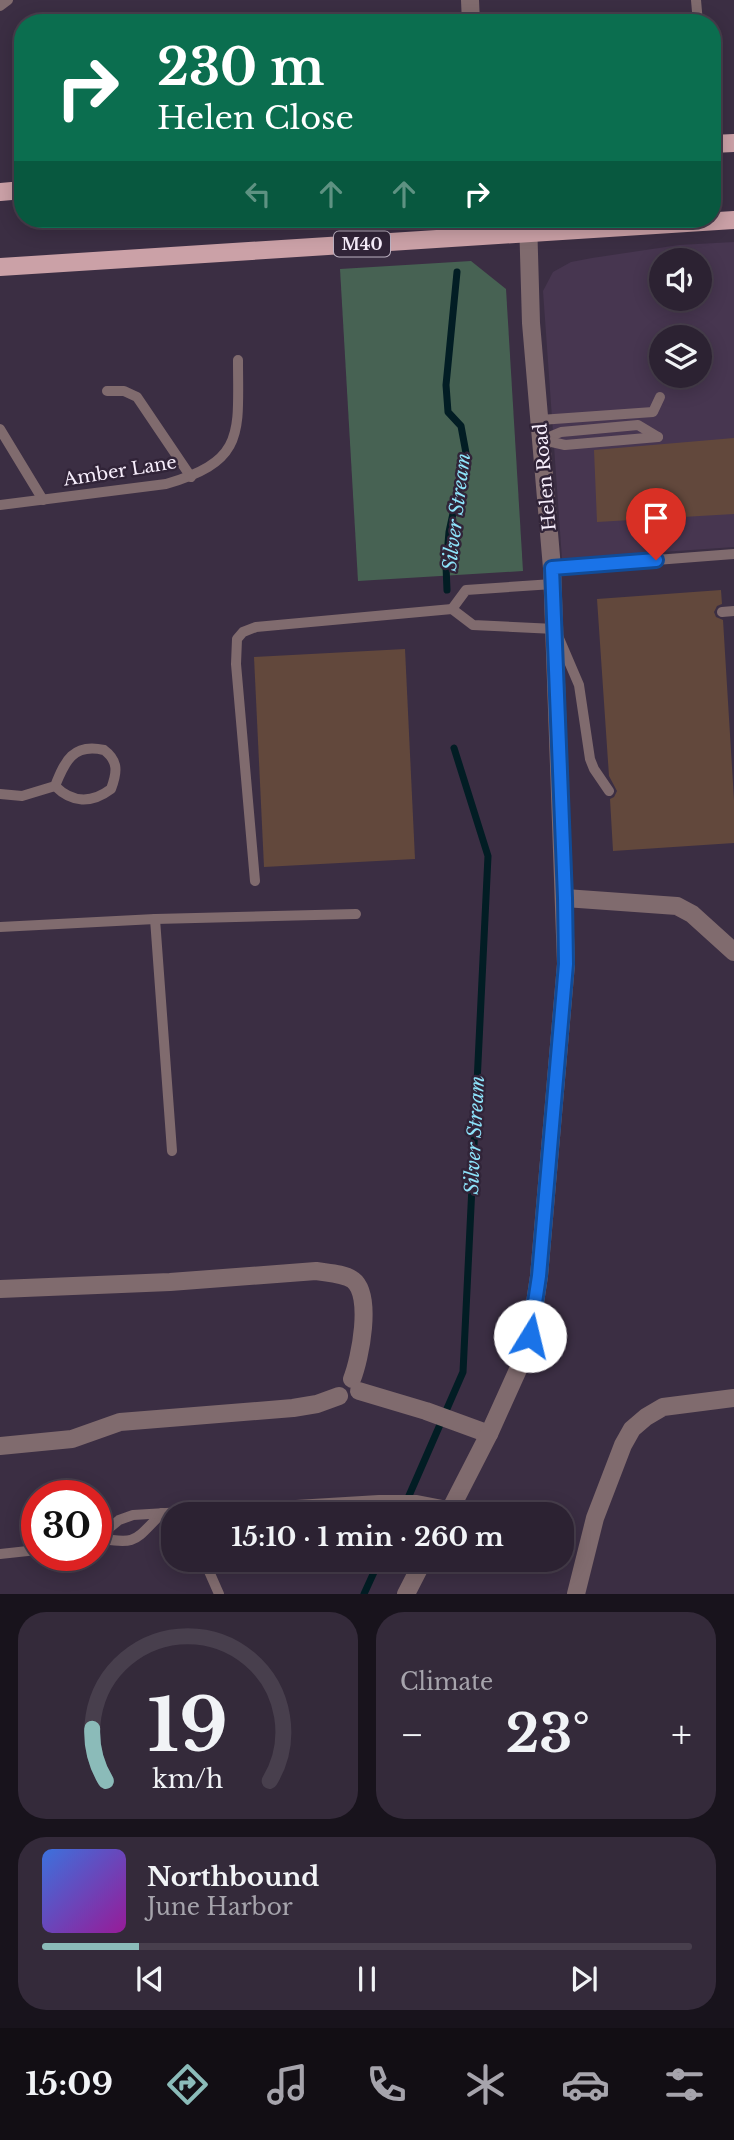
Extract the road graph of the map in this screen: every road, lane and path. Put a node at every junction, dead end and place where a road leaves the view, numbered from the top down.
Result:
1 (8, 0) edge
2 (0, 6) edge
3 (502, 228) edge
4 (528, 228) edge
5 (0, 267) edge
6 (238, 360) dead end
7 (107, 391) dead end
8 (660, 397) dead end
9 (540, 420) junction
10 (0, 429) edge
11 (658, 437) dead end
12 (542, 440) junction
13 (191, 477) junction
14 (43, 500) junction
15 (0, 505) edge
16 (734, 554) edge
17 (552, 576) junction
18 (452, 608) junction
19 (555, 629) junction
20 (55, 786) junction
21 (609, 791) dead end
22 (0, 794) edge
23 (255, 881) dead end
24 (565, 898) junction
25 (356, 914) dead end
26 (155, 919) junction
27 (0, 927) edge
28 (734, 952) edge
29 (172, 1151) dead end
30 (0, 1289) edge
31 (356, 1385) junction
32 (734, 1398) edge
33 (489, 1434) junction
34 (0, 1446) edge
35 (351, 1502) edge
36 (422, 1502) edge
37 (455, 1502) edge
38 (161, 1513) edge
39 (161, 1514) edge
40 (112, 1526) edge
41 (112, 1540) edge
42 (21, 1552) edge
43 (0, 1554) edge
44 (209, 1572) edge
45 (418, 1572) edge
46 (219, 1594) edge
47 (406, 1594) edge
48 (576, 1594) edge

1 - 2 lane
3 - 5 main road, M40
4 - 9 street, Helen Road
6 - 13 lane, Amber Lane
7 - 13 lane
8 - 9 lane
9 - 12 street, Helen Road
10 - 14 lane
11 - 12 lane
12 - 17 street, Helen Road
13 - 14 lane, Amber Lane
14 - 15 lane, Amber Lane
16 - 17 lane
17 - 18 lane
17 - 19 street, Helen Road
18 - 19 lane
18 - 23 lane
19 - 21 lane
19 - 24 street, Helen Road
20 - 20 lane
20 - 22 lane
24 - 28 street
24 - 33 street, Helen Road
25 - 26 lane
26 - 27 lane
26 - 29 lane
30 - 31 street
31 - 33 street
31 - 34 street
32 - 48 street
33 - 37 street, Helen Road
35 - 36 lane
38 - 40 lane
39 - 41 lane
42 - 43 lane
44 - 46 lane
45 - 47 street

